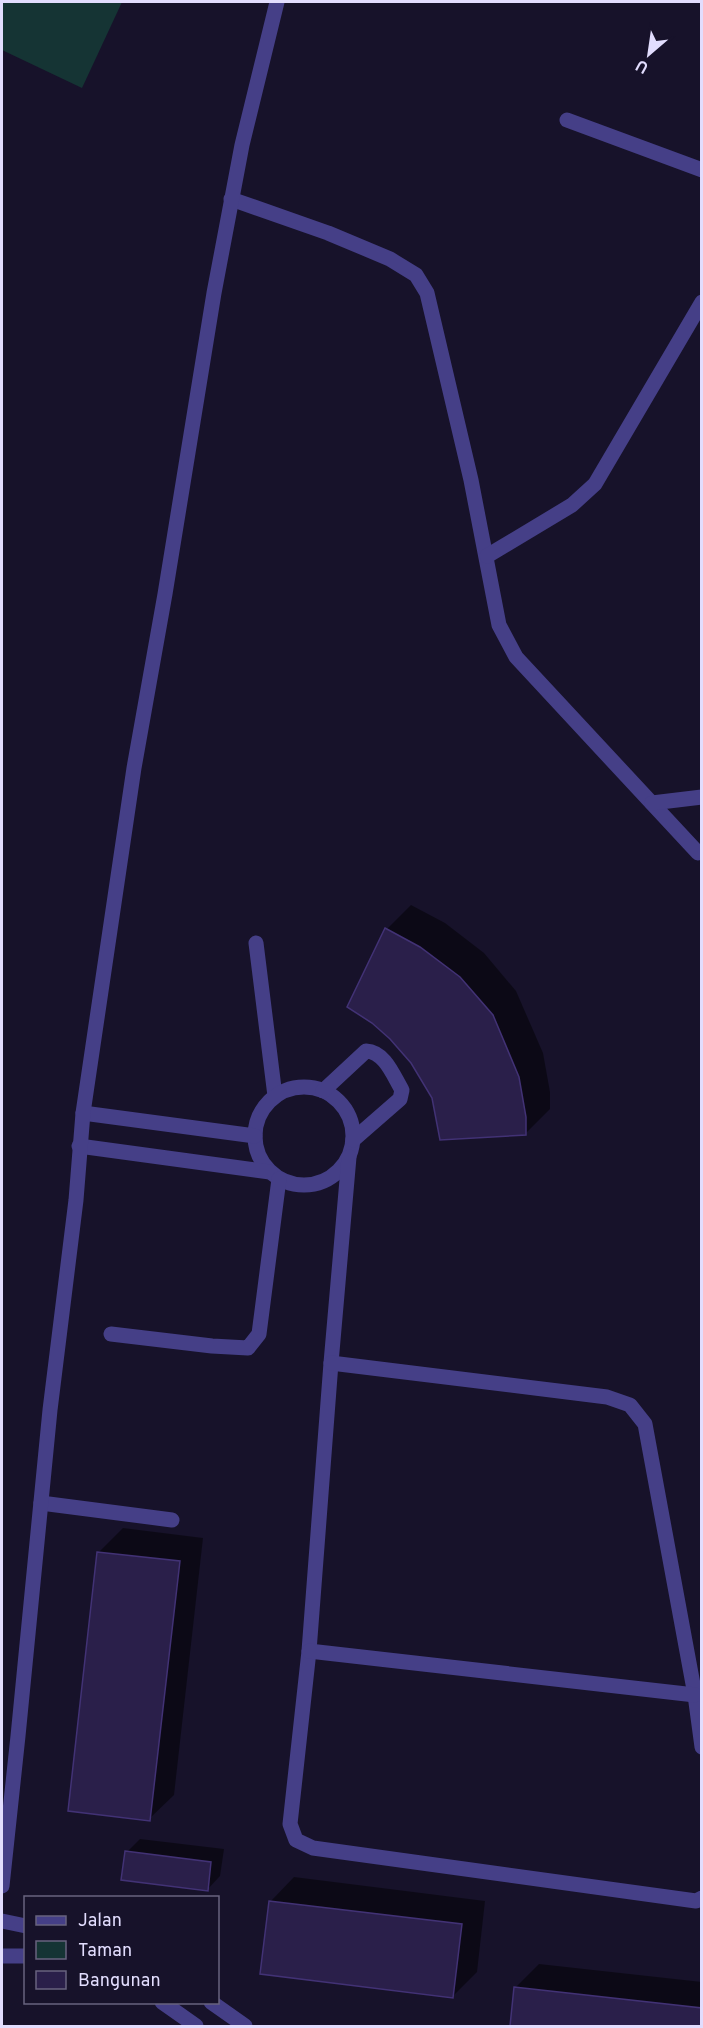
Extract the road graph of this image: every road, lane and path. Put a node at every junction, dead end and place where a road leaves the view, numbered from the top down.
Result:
1 (277, 2) edge
2 (567, 120) dead end
3 (702, 170) edge
4 (231, 199) junction
5 (702, 302) edge
6 (487, 556) junction
7 (702, 797) edge
8 (652, 803) junction
9 (698, 853) dead end
10 (256, 943) dead end
11 (323, 1091) junction
12 (275, 1096) junction
13 (83, 1113) junction
14 (255, 1136) junction
15 (353, 1140) junction
16 (79, 1146) junction
17 (349, 1157) junction
18 (274, 1175) junction
19 (111, 1334) dead end
20 (331, 1363) junction
21 (41, 1503) junction
22 (172, 1520) dead end
23 (309, 1651) junction
24 (695, 1695) junction
25 (702, 1747) edge
26 (2, 1886) edge
27 (702, 1898) edge
28 (2, 1921) edge
29 (24, 1926) edge
30 (2, 1956) edge
31 (24, 1956) edge
32 (165, 2004) edge
33 (214, 2004) edge
34 (196, 2026) edge
35 (245, 2026) edge

1 - 4 street
2 - 3 street
4 - 6 street
4 - 13 street
5 - 6 street
6 - 8 street
7 - 8 street
8 - 9 street
10 - 12 street
11 - 12 street
11 - 15 street
11 - 15 street
12 - 14 street
13 - 14 street
13 - 16 street
14 - 18 street
15 - 17 street
16 - 18 street
16 - 21 street
17 - 18 street
17 - 20 street
18 - 19 street
20 - 23 street
20 - 24 street
21 - 22 street
21 - 26 street
23 - 24 street
23 - 27 street
24 - 25 street
28 - 29 street
30 - 31 street
32 - 34 street
33 - 35 street

